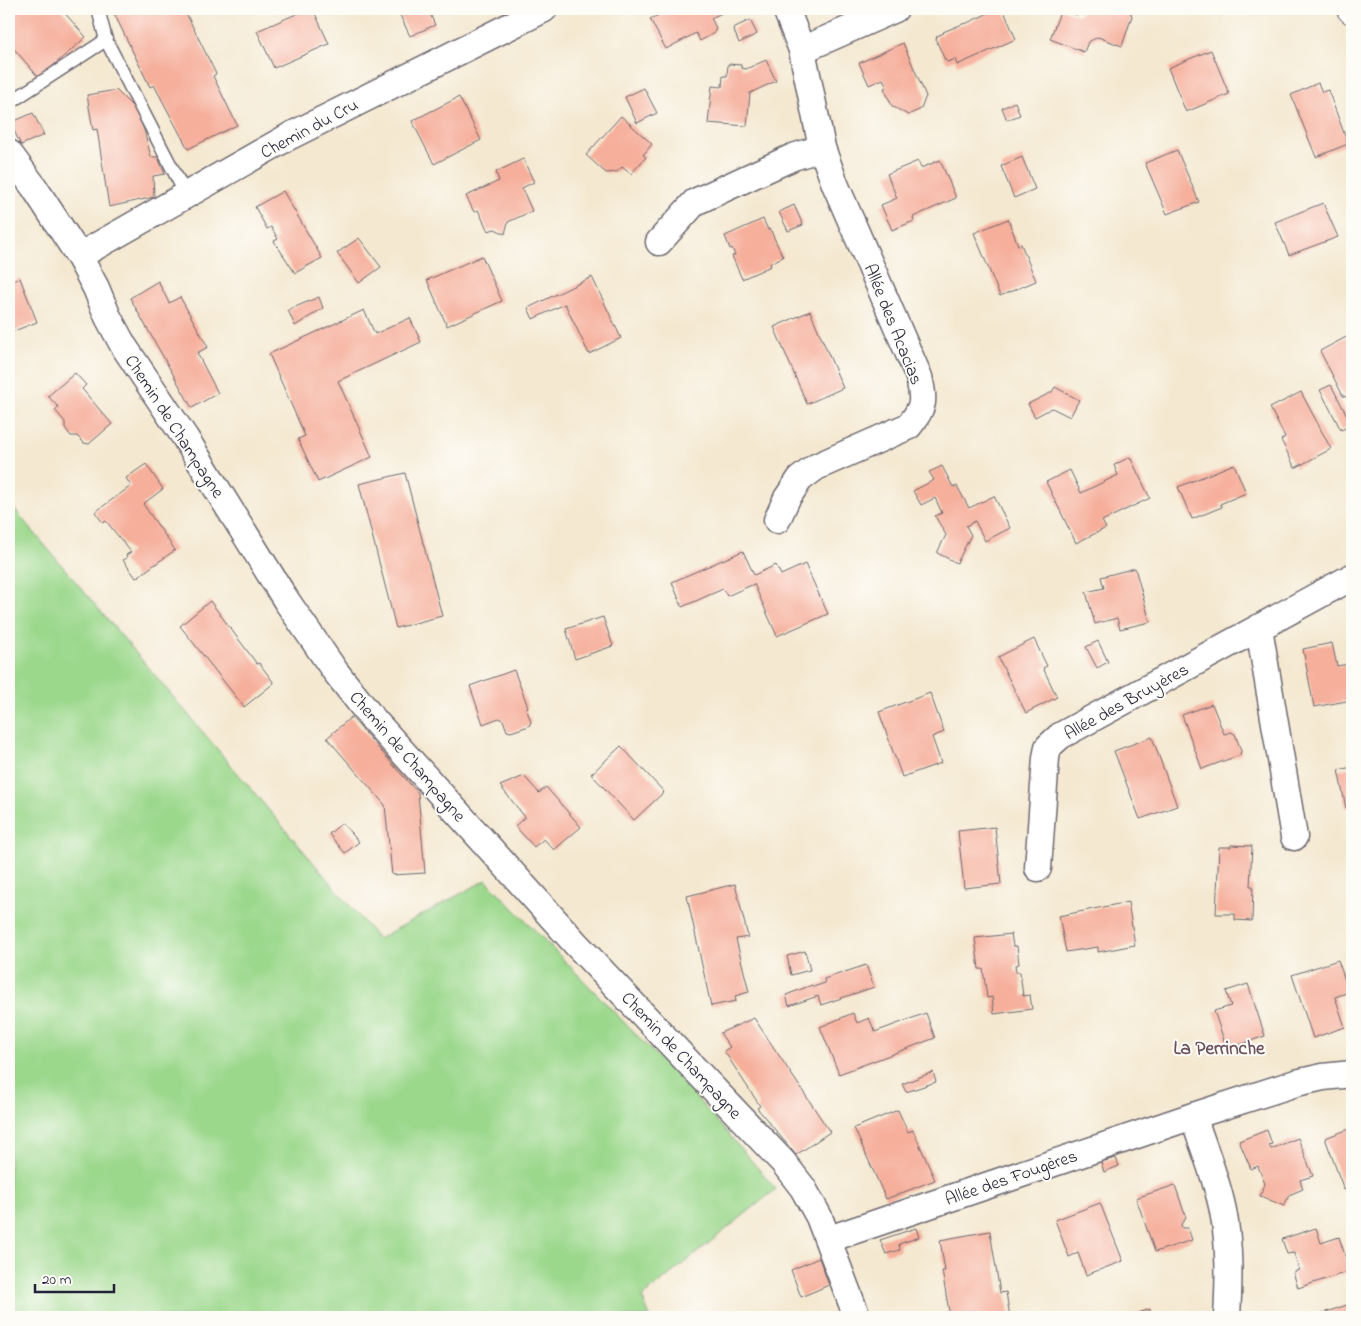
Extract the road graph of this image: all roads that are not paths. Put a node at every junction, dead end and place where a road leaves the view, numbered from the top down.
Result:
1 (98, 9) edge
2 (544, 9) edge
3 (786, 9) edge
4 (895, 9) edge
5 (106, 40) junction
6 (802, 50) junction
7 (9, 103) edge
8 (822, 148) junction
9 (9, 153) edge
10 (186, 195) junction
11 (659, 242) dead end
12 (78, 256) junction
13 (777, 520) dead end
14 (1352, 577) edge
15 (1259, 628) junction
16 (1294, 837) dead end
17 (1038, 868) dead end
18 (1352, 1074) edge
19 (1192, 1116) junction
20 (829, 1239) junction
21 (857, 1317) edge
22 (1227, 1317) edge

1 - 5 lane
2 - 10 street, Chemin du Cru
3 - 6 street, Allée des Acacias
4 - 6 street
5 - 7 lane
5 - 10 lane
6 - 8 street, Allée des Acacias
8 - 11 street
8 - 13 street, Allée des Acacias
9 - 12 street, Chemin de Champagne
10 - 12 street, Chemin du Cru
12 - 20 street, Chemin de Champagne
14 - 15 street, Allée des Bruyères
15 - 16 street
15 - 17 street, Allée des Bruyères
18 - 19 street, Allée des Fougères
19 - 20 street, Allée des Fougères
19 - 22 street
20 - 21 street, Chemin de Champagne

